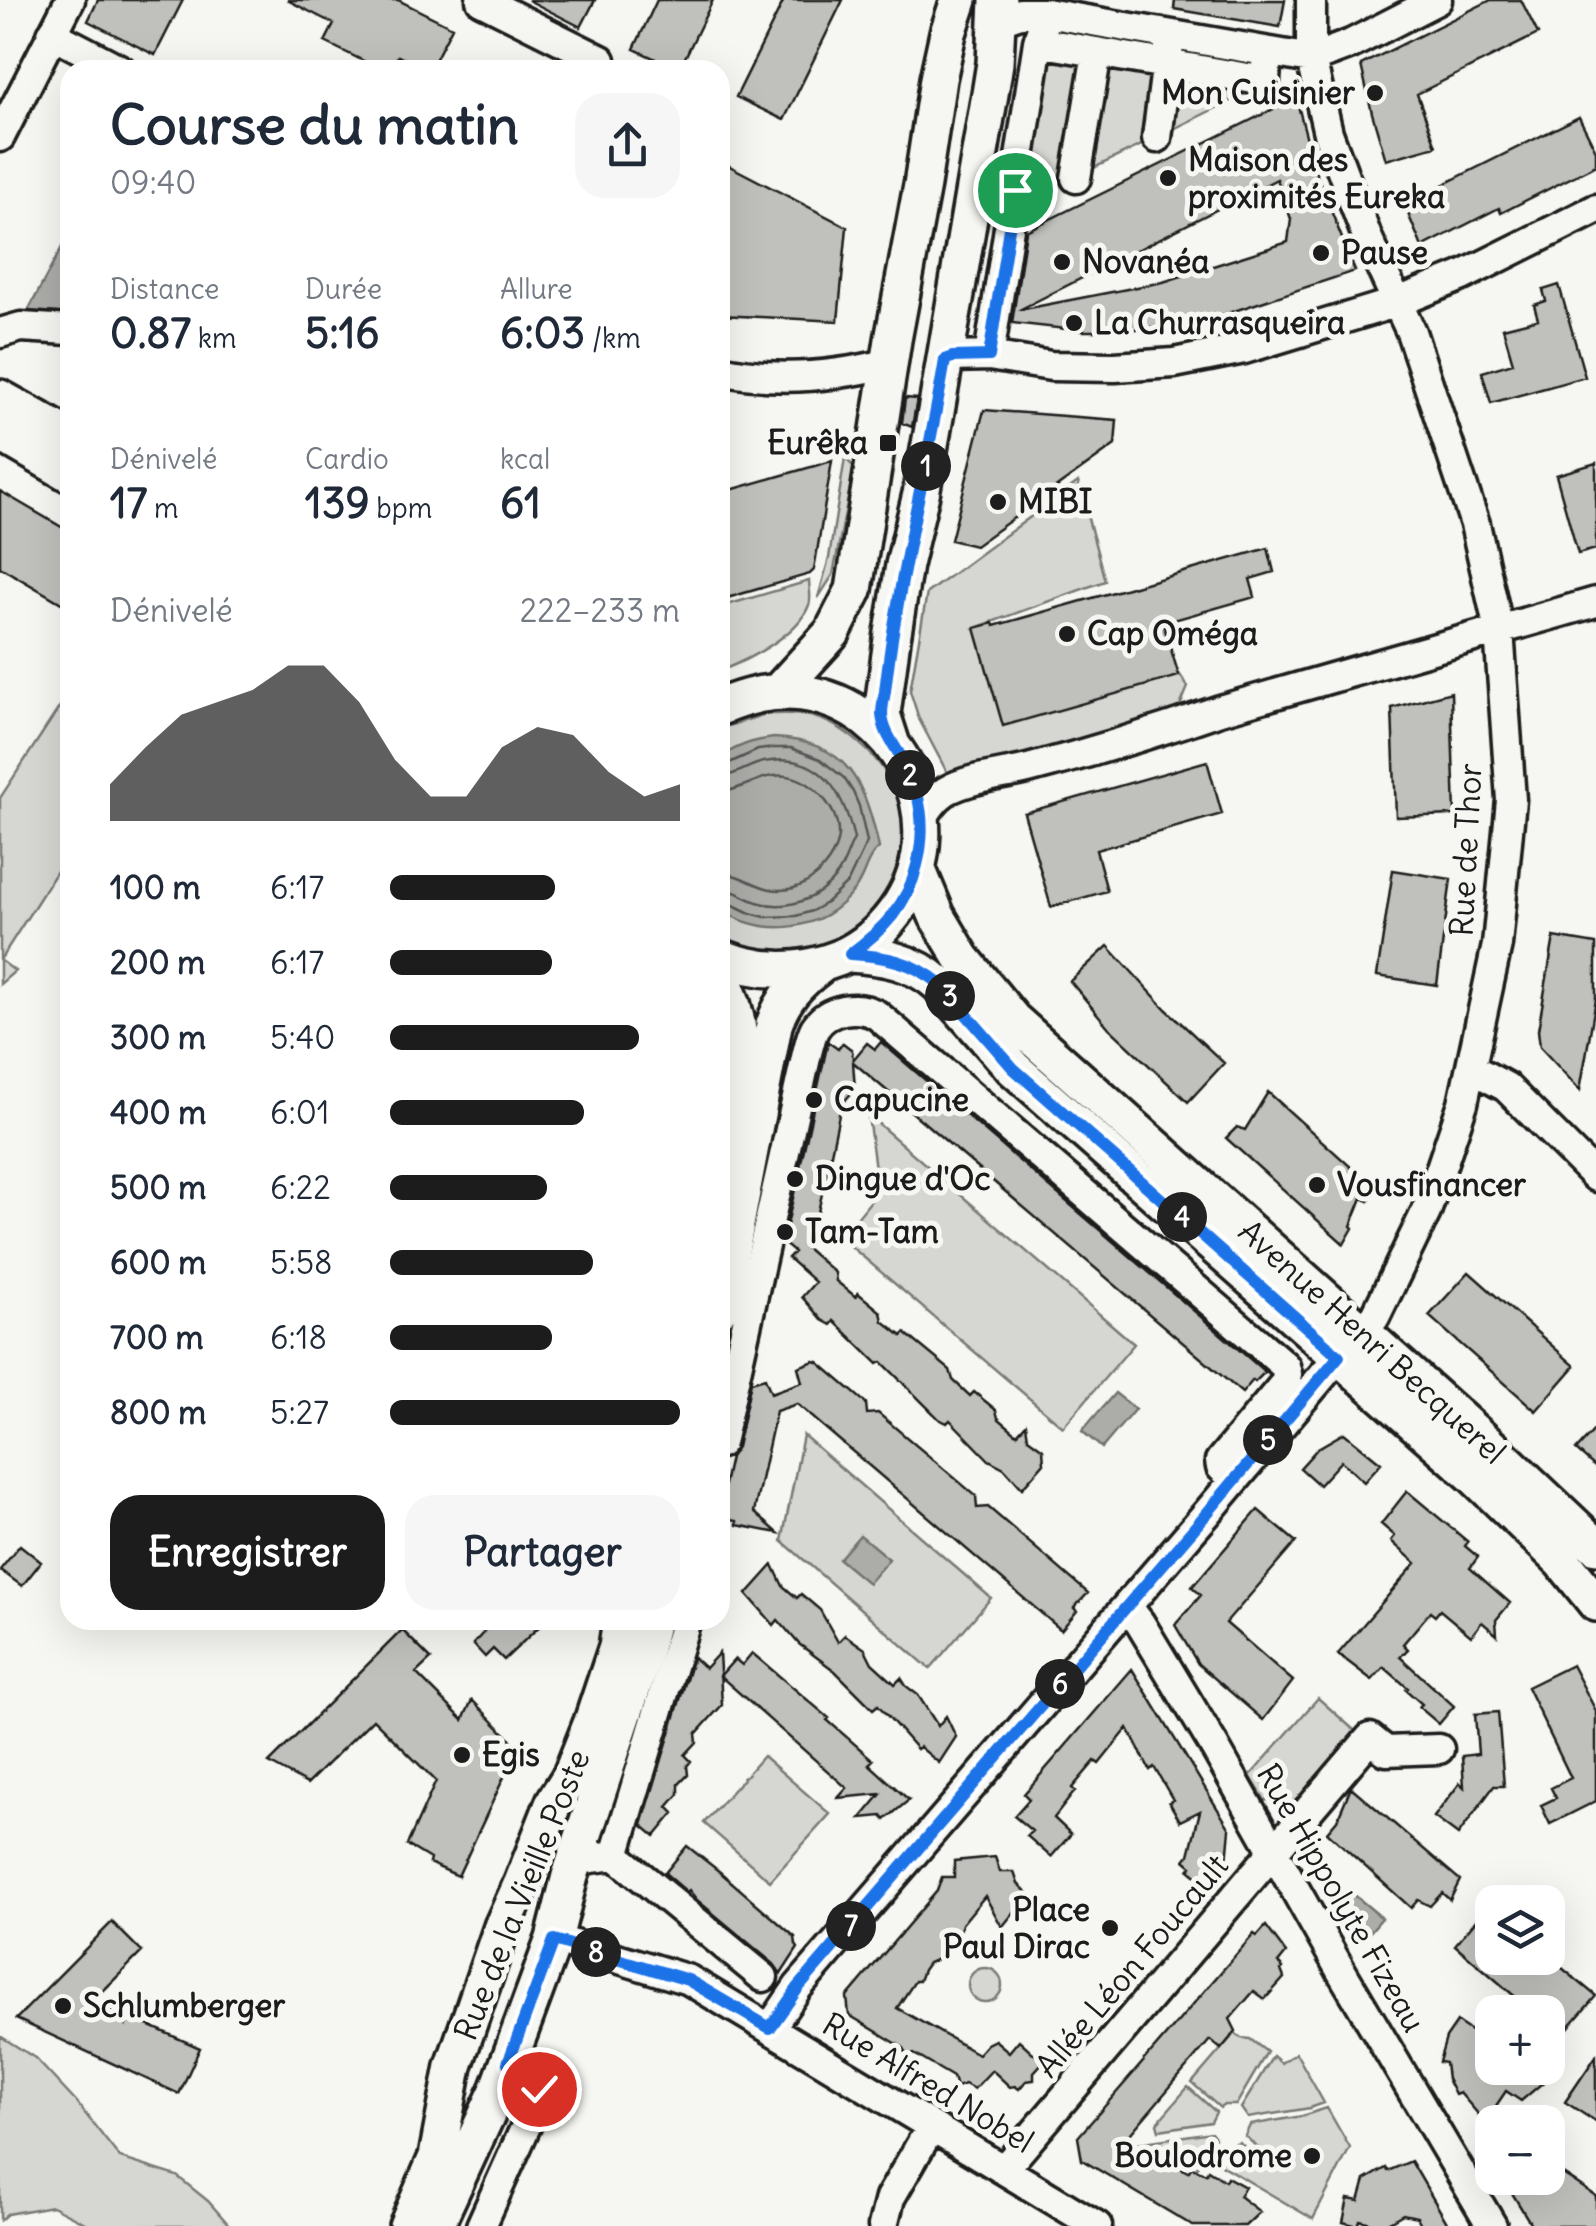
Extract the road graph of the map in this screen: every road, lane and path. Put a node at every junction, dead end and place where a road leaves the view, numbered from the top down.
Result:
1 (70, 0) edge
2 (481, 0) edge
3 (958, 0) edge
4 (1310, 0) edge
5 (1437, 0) edge
6 (998, 11) edge
7 (1046, 13) junction
8 (52, 34) junction
9 (1172, 34) junction
10 (1038, 42) junction
11 (1098, 52) junction
12 (1267, 52) junction
13 (1310, 59) junction
14 (102, 60) edge
15 (601, 60) dead end
16 (1166, 63) junction
17 (0, 137) edge
18 (1156, 138) dead end
19 (1076, 178) dead end
20 (1596, 210) edge
21 (1398, 302) junction
22 (60, 329) edge
23 (0, 333) edge
24 (989, 356) junction
25 (945, 360) junction
26 (890, 363) junction
27 (730, 372) edge
28 (0, 398) edge
29 (60, 431) edge
30 (0, 433) edge
31 (60, 468) edge
32 (1596, 602) edge
33 (1499, 630) junction
34 (778, 692) junction
35 (730, 703) edge
36 (892, 745) junction
37 (922, 820) junction
38 (917, 868) junction
39 (835, 959) junction
40 (730, 960) edge
41 (730, 1001) edge
42 (1471, 1068) junction
43 (730, 1118) edge
44 (1596, 1177) edge
45 (730, 1257) edge
46 (1350, 1344) junction
47 (730, 1398) edge
48 (1235, 1480) junction
49 (1596, 1546) edge
50 (1596, 1603) edge
51 (1127, 1606) junction
52 (620, 1630) edge
53 (649, 1630) edge
54 (683, 1630) edge
55 (1439, 1749) dead end
56 (1274, 1854) junction
57 (615, 1855) junction
58 (576, 1860) junction
59 (554, 1940) junction
60 (762, 1977) dead end
61 (770, 2028) junction
62 (508, 2063) junction
63 (931, 2127) junction
64 (1004, 2168) junction
65 (407, 2226) edge
66 (434, 2226) edge
67 (481, 2226) edge
68 (883, 2226) edge
69 (1097, 2226) edge
70 (1492, 2226) edge

1 - 8 street
2 - 15 street
3 - 26 main road
4 - 13 street, Rue de Thor
5 - 13 street
6 - 7 street
6 - 25 main road
7 - 9 street
7 - 10 street
8 - 14 street
8 - 17 street
9 - 12 street
9 - 16 street
10 - 11 street
10 - 24 street
11 - 16 street
11 - 19 street
12 - 13 street
12 - 16 street
13 - 21 street, Rue de Thor
16 - 18 street
20 - 21 street
21 - 24 street
21 - 33 street, Rue de Thor
22 - 23 street
24 - 25 street
25 - 36 main road
26 - 27 street
26 - 34 main road
28 - 29 main road
30 - 31 main road
32 - 33 street
33 - 37 street
33 - 42 street, Rue de Thor
34 - 35 main road
34 - 36 main road
36 - 37 main road
37 - 38 main road
38 - 39 main road
38 - 46 main road, Avenue Henri Becquerel
39 - 40 main road, Avenue Henri Becquerel
39 - 45 main road
39 - 46 main road, Avenue Henri Becquerel
41 - 43 main road
42 - 44 street
42 - 46 street, Rue de Thor
46 - 48 street
46 - 49 main road, Avenue Henri Becquerel
46 - 50 main road, Avenue Henri Becquerel
47 - 48 street
48 - 51 street
51 - 56 street, Rue Hippolyte Fizeau
51 - 61 street
52 - 65 main road, Rue de la Vieille Poste
53 - 58 main road, Rue de la Vieille Poste
54 - 57 street
55 - 56 street, Allée Léon Foucault
56 - 64 street, Allée Léon Foucault
56 - 70 street, Rue Hippolyte Fizeau
57 - 58 street
57 - 60 street
58 - 59 main road, Rue de la Vieille Poste
59 - 61 street, Rue Alfred Nobel
59 - 62 main road, Rue de la Vieille Poste
61 - 63 street, Rue Alfred Nobel
62 - 66 main road, Rue de la Vieille Poste
62 - 67 street
63 - 64 street, Rue Alfred Nobel
63 - 68 street
64 - 69 street, Rue Alfred Nobel

